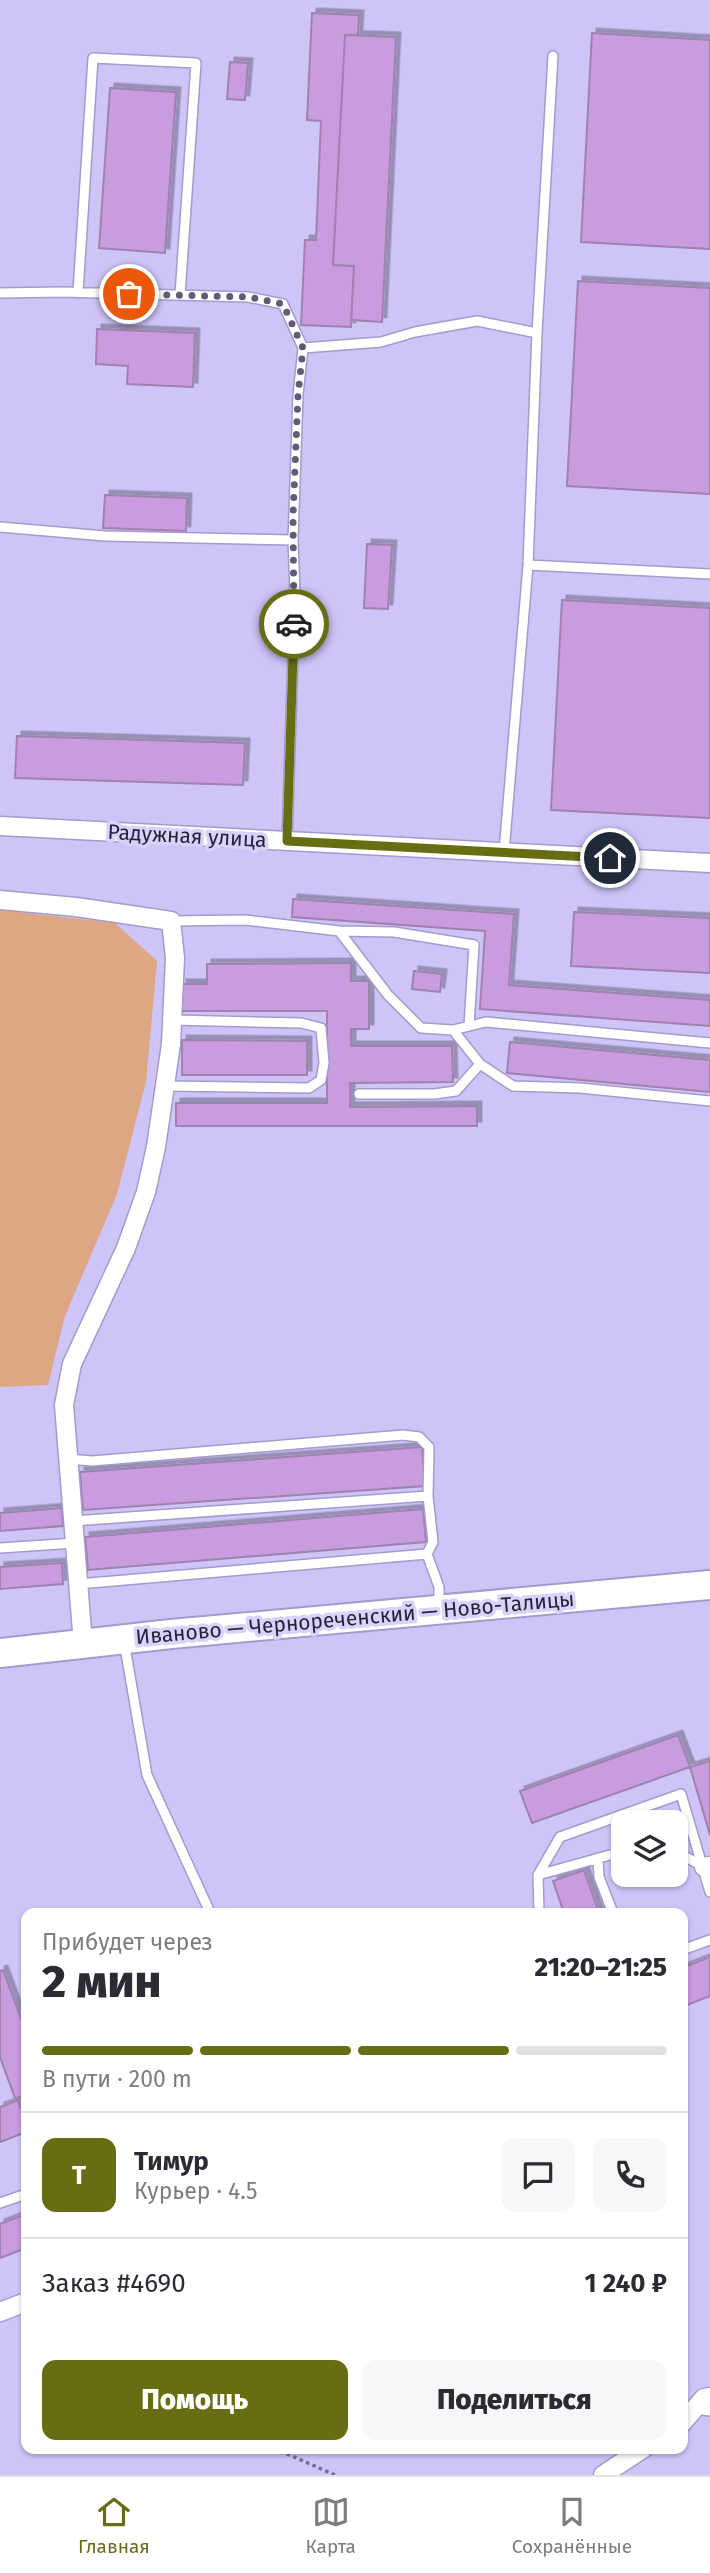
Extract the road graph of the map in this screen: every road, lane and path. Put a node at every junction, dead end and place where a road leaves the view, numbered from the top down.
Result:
1 (553, 56) dead end
2 (78, 292) junction
3 (0, 293) edge
4 (180, 295) junction
5 (537, 333) junction
6 (303, 348) junction
7 (0, 527) edge
8 (293, 540) junction
9 (528, 565) junction
10 (710, 575) edge
11 (0, 826) edge
12 (287, 841) junction
13 (504, 852) junction
14 (710, 863) edge
15 (0, 900) edge
16 (171, 921) junction
17 (339, 931) junction
18 (172, 1020) junction
19 (469, 1026) junction
20 (453, 1030) junction
21 (710, 1043) edge
22 (480, 1064) junction
23 (166, 1086) junction
24 (359, 1094) dead end
25 (710, 1101) edge
26 (68, 1459) junction
27 (428, 1496) junction
28 (73, 1521) junction
29 (75, 1543) junction
30 (0, 1548) edge
31 (427, 1554) junction
32 (78, 1584) junction
33 (710, 1585) edge
34 (439, 1610) junction
35 (123, 1639) junction
36 (83, 1644) junction
37 (0, 1653) edge
38 (611, 1856) edge
39 (598, 1858) junction
40 (688, 1858) edge
41 (707, 1866) edge
42 (538, 1875) junction
43 (710, 1892) edge
44 (208, 1908) dead end
45 (539, 1908) edge
46 (611, 1908) edge
47 (710, 1940) edge
48 (688, 1948) edge
49 (21, 2196) edge
50 (0, 2203) edge
51 (21, 2304) edge
52 (0, 2312) edge
53 (710, 2397) edge
54 (702, 2410) edge
55 (288, 2454) edge
56 (635, 2454) edge
57 (335, 2475) edge
58 (603, 2475) edge

1 - 5 lane
2 - 3 lane
2 - 4 lane
2 - 4 lane
4 - 6 lane
5 - 6 lane
5 - 9 lane
6 - 8 lane
7 - 8 lane
8 - 12 lane
9 - 10 lane
9 - 13 lane
11 - 12 street, Радужная улица
12 - 13 street, Радужная улица
13 - 14 street, Радужная улица
15 - 16 street
16 - 17 lane
16 - 18 street
17 - 19 lane
17 - 20 lane
18 - 23 street
18 - 23 lane
19 - 20 lane
19 - 21 lane
20 - 22 lane
22 - 24 lane
22 - 25 lane
23 - 26 street
26 - 27 lane
26 - 28 street
27 - 28 lane
27 - 31 lane
28 - 29 street
29 - 30 lane
29 - 32 street
31 - 32 lane
31 - 34 lane
32 - 36 street
33 - 34 main road, Иваново — Чернореченский — Ново-Талицы
34 - 35 main road, Иваново — Чернореченский — Ново-Талицы
35 - 36 main road, Иваново — Чернореченский — Ново-Талицы
35 - 44 lane
36 - 37 main road, Иваново — Чернореченский — Ново-Талицы
38 - 39 lane
39 - 42 lane
39 - 46 lane
40 - 41 lane
41 - 42 lane
41 - 43 lane
42 - 45 lane
47 - 48 lane
49 - 50 lane
51 - 52 street
53 - 54 street
55 - 57 path
56 - 58 street

